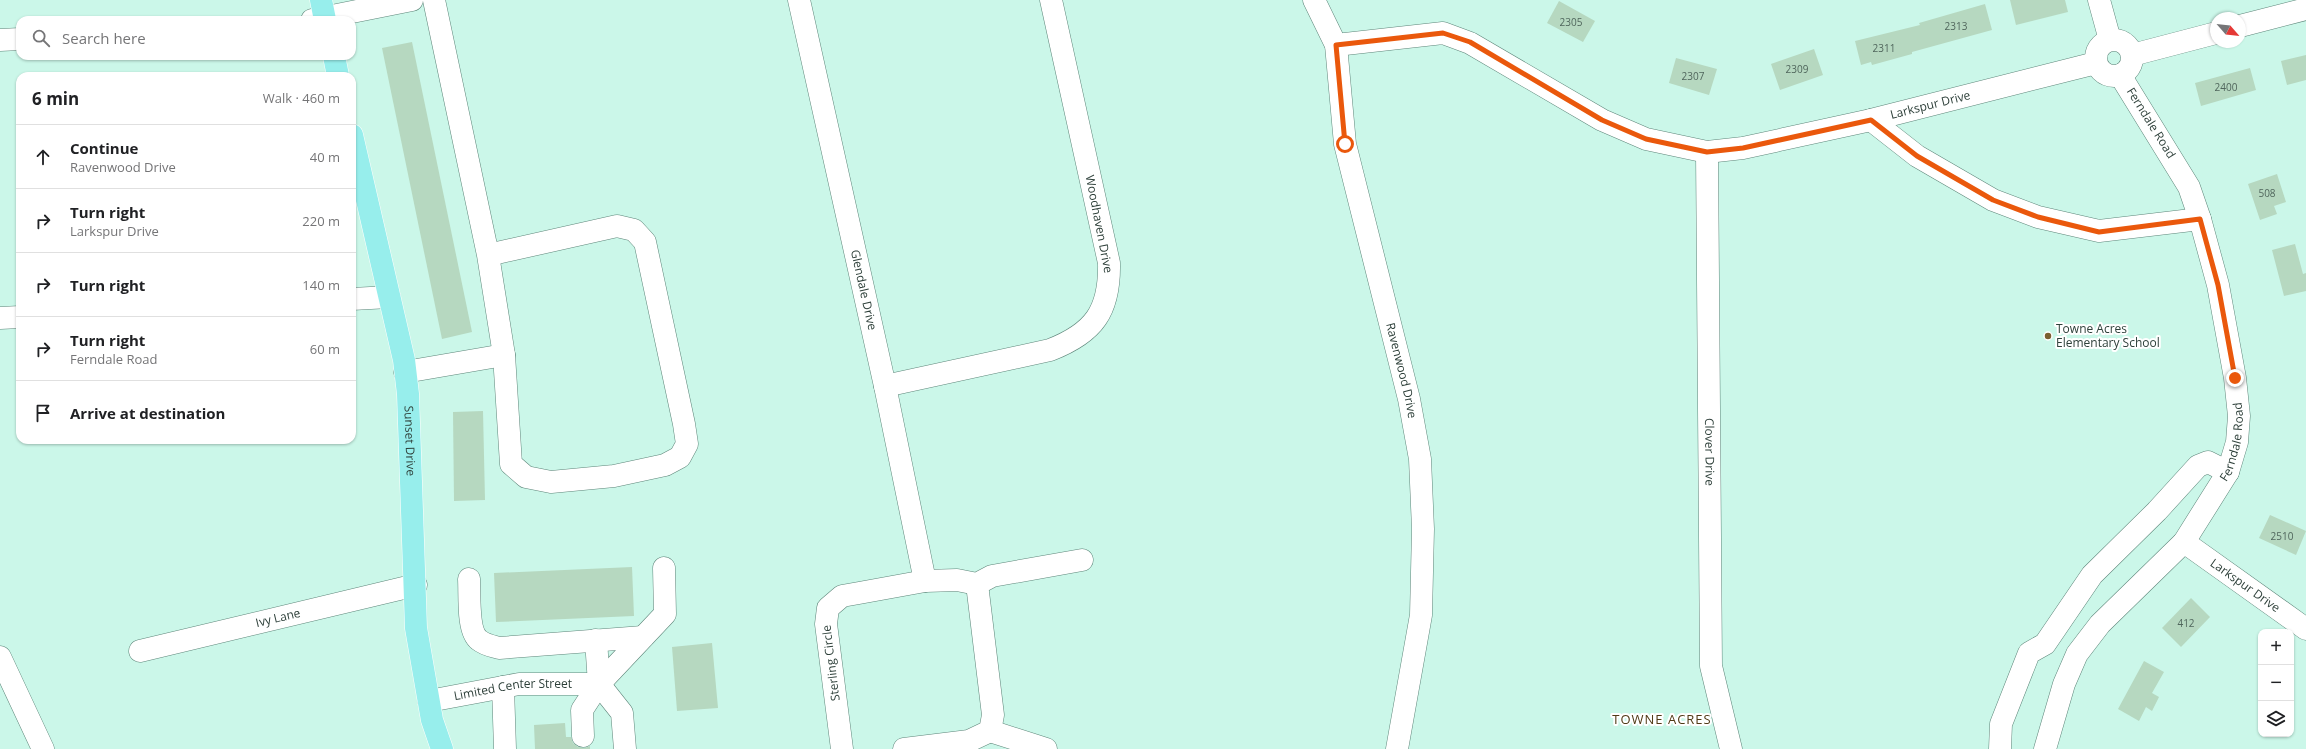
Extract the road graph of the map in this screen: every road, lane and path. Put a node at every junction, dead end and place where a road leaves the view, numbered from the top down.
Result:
1 (412, 0) edge
2 (434, 0) edge
3 (799, 0) edge
4 (1051, 0) edge
5 (1314, 0) edge
6 (2098, 0) edge
7 (2306, 9) edge
8 (321, 15) edge
9 (2246, 24) edge
10 (2210, 35) edge
11 (16, 39) edge
12 (0, 40) edge
13 (2110, 40) junction
14 (1336, 45) junction
15 (2132, 55) junction
16 (335, 60) edge
17 (2096, 63) junction
18 (337, 72) edge
19 (2120, 75) junction
20 (1871, 120) junction
21 (1707, 152) junction
22 (356, 153) edge
23 (2200, 219) junction
24 (488, 254) junction
25 (389, 297) junction
26 (356, 299) edge
27 (16, 317) edge
28 (0, 318) edge
29 (504, 355) junction
30 (405, 372) junction
31 (885, 386) junction
32 (2228, 472) junction
33 (2184, 542) junction
34 (1082, 560) dead end
35 (664, 568) dead end
36 (469, 580) dead end
37 (925, 581) junction
38 (977, 584) junction
39 (416, 585) junction
40 (2306, 629) edge
41 (644, 637) junction
42 (596, 640) junction
43 (2045, 644) junction
44 (140, 651) dead end
45 (0, 657) edge
46 (2071, 669) junction
47 (599, 684) junction
48 (503, 687) junction
49 (429, 701) junction
50 (990, 731) junction
51 (583, 736) dead end
52 (44, 749) edge
53 (442, 749) edge
54 (506, 749) edge
55 (625, 749) edge
56 (842, 749) edge
57 (904, 749) edge
58 (1046, 749) edge
59 (1397, 749) edge
60 (1731, 749) edge
61 (2000, 749) edge
62 (2045, 749) edge

1 - 8 street
2 - 24 street
3 - 31 street, Glendale Drive
4 - 31 street, Woodhaven Drive
5 - 14 street, Ravenwood Drive
6 - 13 street
7 - 9 street
10 - 15 street
11 - 12 street
13 - 15 street
13 - 17 street
14 - 21 street, Larkspur Drive
14 - 59 street, Ravenwood Drive
15 - 19 street
16 - 18 main road
17 - 19 street
17 - 20 street, Larkspur Drive
19 - 23 street, Ferndale Road
20 - 21 street, Larkspur Drive
20 - 23 street
21 - 60 street, Clover Drive
22 - 25 main road, Sunset Drive
23 - 32 street, Ferndale Road
24 - 29 street
24 - 29 street
25 - 26 street
25 - 30 main road, Sunset Drive
27 - 28 street
29 - 30 street
30 - 39 main road, Sunset Drive
31 - 37 street, Glendale Drive
32 - 33 street, Ferndale Road
32 - 43 street
33 - 40 street, Larkspur Drive
33 - 46 street, Ferndale Road
34 - 38 street
35 - 41 street
36 - 42 street
37 - 38 street, Sterling Circle
37 - 56 street, Sterling Circle
38 - 50 street
39 - 44 street, Ivy Lane
39 - 49 main road, Sunset Drive
41 - 42 street
41 - 47 street
42 - 47 street
43 - 46 street
43 - 61 street
45 - 52 street
46 - 62 street, Ferndale Road
47 - 48 street, Limited Center Street
47 - 51 street
47 - 55 street
48 - 49 street, Limited Center Street
48 - 54 street
49 - 53 main road, Sunset Drive
50 - 57 street
50 - 58 street

